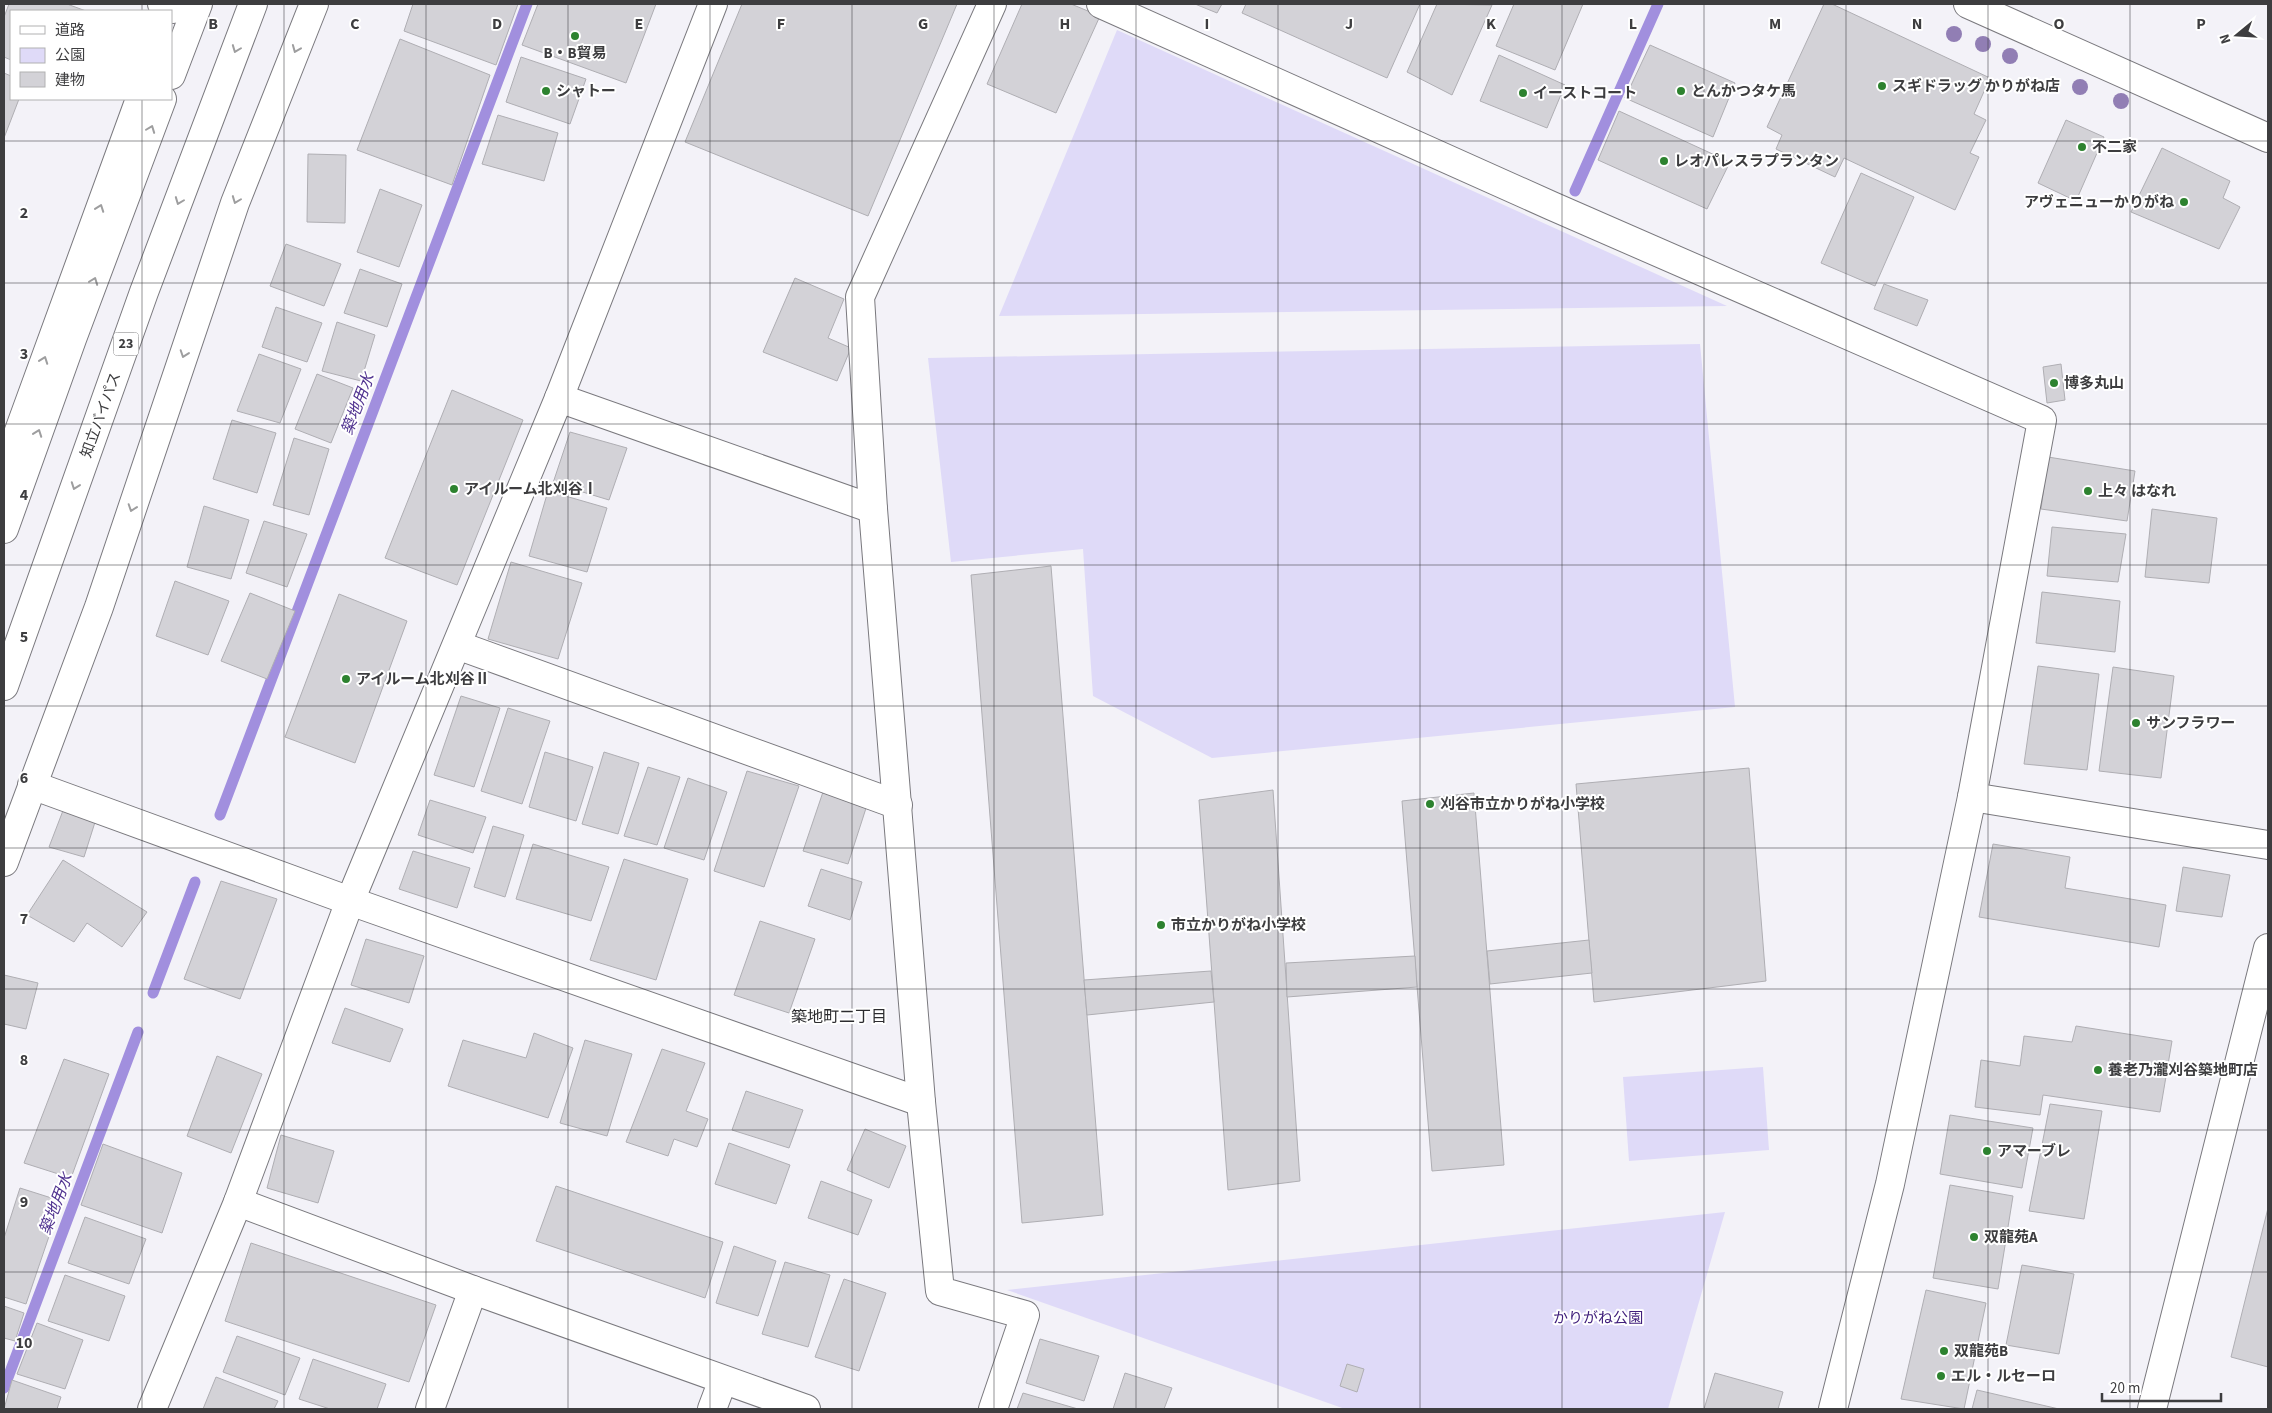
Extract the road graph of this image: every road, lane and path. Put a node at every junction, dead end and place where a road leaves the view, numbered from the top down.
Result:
1 (253, 4) edge
2 (314, 4) edge
3 (713, 4) edge
4 (992, 4) edge
5 (1101, 4) edge
6 (1968, 4) edge
7 (176, 7) edge
8 (172, 61) edge
9 (140, 100) edge
10 (162, 100) edge
11 (2268, 138) edge
12 (558, 398) junction
13 (4, 472) edge
14 (873, 509) junction
15 (4, 529) edge
16 (457, 645) junction
17 (4, 686) edge
18 (32, 784) junction
19 (1972, 797) junction
20 (898, 805) junction
21 (2268, 845) edge
22 (4, 862) edge
23 (350, 901) junction
24 (2268, 948) edge
25 (920, 1102) junction
26 (238, 1202) junction
27 (473, 1290) junction
28 (723, 1380) junction
29 (152, 1409) edge
30 (430, 1409) edge
31 (712, 1409) edge
32 (806, 1409) edge
33 (992, 1409) edge
34 (1833, 1409) edge
35 (2152, 1409) edge

1 -> 17 main road, 知立バイパス / 23
2 -> 18 main road
3 - 12 main road
4 - 14 main road
5 - 19 main road
6 - 11 main road
7 - 8 main road
13 -> 9 main road
15 -> 10 main road
12 - 14 main road
12 - 16 main road
14 - 20 main road
16 - 20 main road
16 - 23 main road
18 - 22 main road
18 - 23 main road
19 - 21 main road
19 - 34 main road
20 - 25 main road
23 - 25 main road
23 - 26 main road
24 - 35 main road
25 - 33 main road
26 - 27 main road
26 - 29 main road
27 - 28 main road
27 - 30 main road
28 - 31 main road
28 - 32 main road

